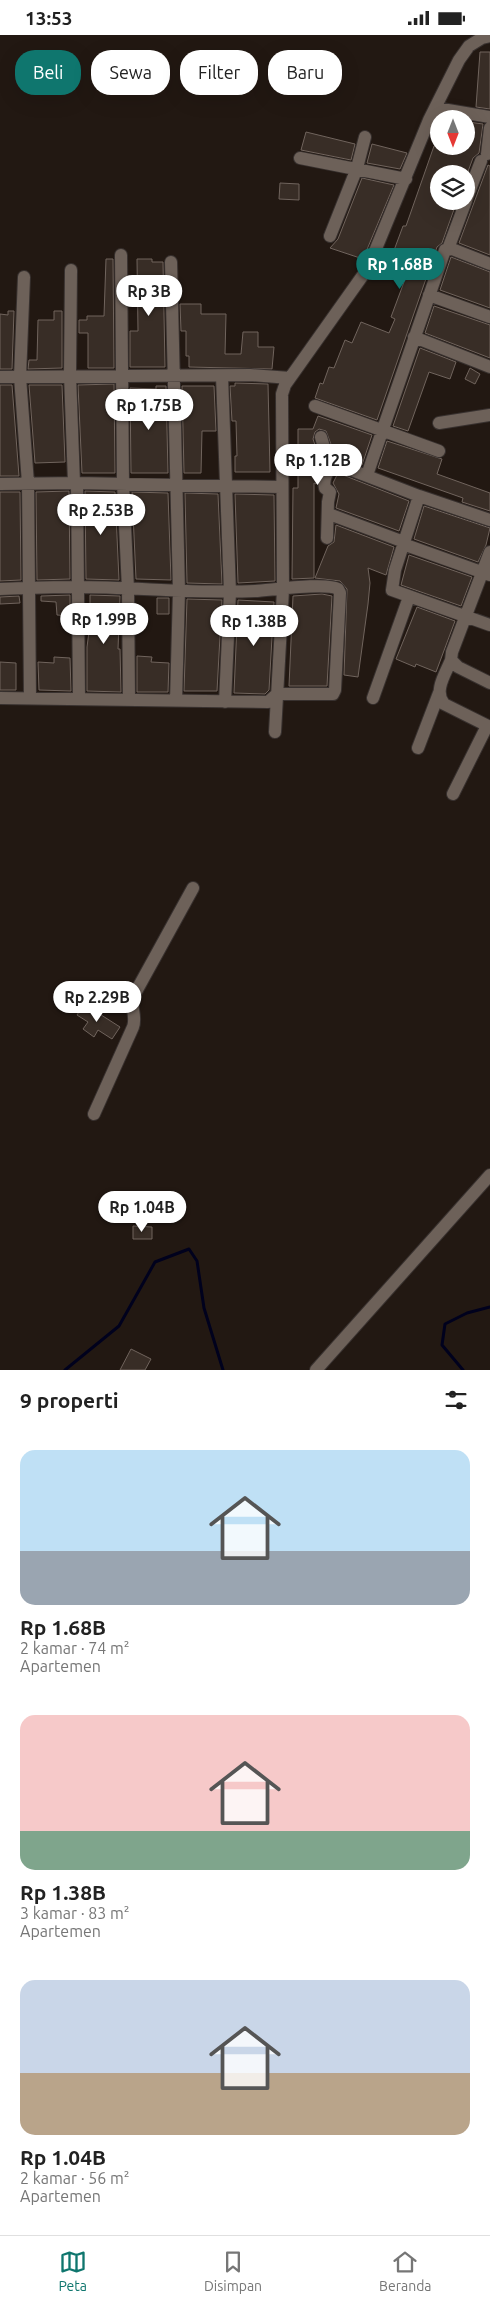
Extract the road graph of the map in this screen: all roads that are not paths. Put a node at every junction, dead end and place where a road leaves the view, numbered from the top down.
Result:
1 (490, 35) edge
2 (436, 108) junction
3 (490, 117) edge
4 (490, 128) edge
5 (365, 137) dead end
6 (300, 158) dead end
7 (357, 169) junction
8 (406, 179) junction
9 (475, 179) edge
10 (463, 210) edge
11 (330, 236) dead end
12 (448, 249) junction
13 (121, 255) dead end
14 (171, 262) dead end
15 (490, 264) edge
16 (71, 270) dead end
17 (24, 277) dead end
18 (429, 295) junction
19 (490, 317) edge
20 (414, 337) junction
21 (490, 367) edge
22 (70, 375) junction
23 (222, 376) junction
24 (0, 377) edge
25 (20, 377) junction
26 (123, 377) junction
27 (174, 377) junction
28 (290, 378) junction
29 (315, 406) dead end
30 (490, 415) edge
31 (439, 423) dead end
32 (381, 430) junction
33 (321, 437) dead end
34 (439, 451) dead end
35 (328, 461) junction
36 (367, 475) junction
37 (0, 483) edge
38 (28, 483) junction
39 (75, 483) junction
40 (123, 484) junction
41 (175, 485) junction
42 (227, 486) junction
43 (281, 487) junction
44 (419, 496) junction
45 (329, 514) junction
46 (490, 520) edge
47 (327, 538) dead end
48 (403, 543) junction
49 (490, 552) edge
50 (486, 574) edge
51 (77, 587) junction
52 (30, 588) junction
53 (0, 589) edge
54 (128, 589) junction
55 (283, 590) junction
56 (179, 591) junction
57 (230, 592) junction
58 (409, 597) junction
59 (466, 616) junction
60 (490, 625) edge
61 (451, 660) junction
62 (490, 683) edge
63 (438, 693) junction
64 (277, 694) junction
65 (0, 698) edge
66 (373, 698) dead end
67 (30, 699) junction
68 (79, 699) junction
69 (129, 700) junction
70 (176, 701) junction
71 (225, 702) junction
72 (488, 726) edge
73 (275, 731) dead end
74 (418, 748) dead end
75 (453, 794) dead end
76 (193, 888) dead end
77 (94, 1115) dead end
78 (490, 1175) edge
79 (316, 1370) edge

1 - 2 street
2 - 3 street
2 - 8 street
4 - 9 street
5 - 7 street
6 - 7 street
7 - 8 street
7 - 11 street
8 - 28 street
10 - 12 street
12 - 15 street
12 - 18 street
13 - 26 street
14 - 27 street
16 - 22 street
17 - 25 street
18 - 19 street
18 - 20 street
20 - 21 street
20 - 32 street
22 - 25 street
22 - 26 street
22 - 39 street
23 - 27 street
23 - 28 street
23 - 42 street
24 - 25 street
25 - 38 street
26 - 27 street
26 - 40 street
27 - 41 street
28 - 43 street
29 - 32 street
30 - 31 street
32 - 34 street
32 - 36 street
33 - 35 street
35 - 36 street
35 - 45 street
36 - 44 street
37 - 38 street
38 - 39 street
38 - 52 street
39 - 40 street
39 - 51 street
40 - 41 street
40 - 54 street
41 - 42 street
41 - 56 street
42 - 43 street
42 - 57 street
43 - 55 street
44 - 46 street
44 - 48 street
45 - 47 street
45 - 48 street
48 - 50 street
48 - 58 street
49 - 50 street
50 - 59 street
51 - 52 street
51 - 54 street
51 - 68 street
52 - 53 street
52 - 67 street
54 - 56 street
54 - 69 street
55 - 57 street
55 - 64 street
55 - 64 street
56 - 57 street
56 - 70 street
57 - 71 street
58 - 59 street
58 - 66 street
59 - 60 street
59 - 61 street
61 - 62 street
61 - 63 street
63 - 72 street
63 - 74 street
64 - 71 street
64 - 73 street
65 - 67 street
67 - 68 street
68 - 69 street
69 - 70 street
70 - 71 street
72 - 75 street
76 - 77 street
78 - 79 street

